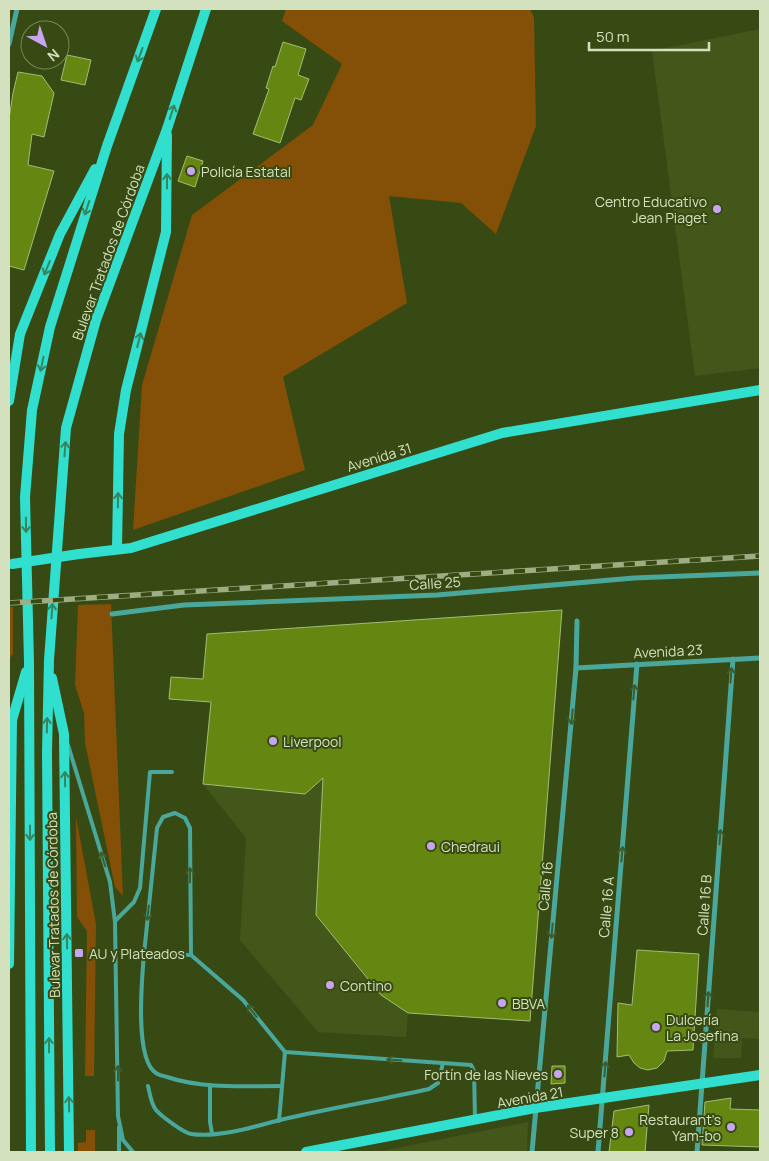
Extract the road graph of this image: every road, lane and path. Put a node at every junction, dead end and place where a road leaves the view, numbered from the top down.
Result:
1 (17, 9) edge
2 (156, 9) edge
3 (206, 9) edge
4 (9, 44) edge
5 (167, 129) junction
6 (107, 146) junction
7 (760, 390) edge
8 (9, 401) edge
9 (117, 549) junction
10 (10, 564) edge
11 (760, 573) edge
12 (112, 614) dead end
13 (577, 621) dead end
14 (760, 658) edge
15 (733, 659) junction
16 (48, 660) junction
17 (29, 662) junction
18 (636, 664) junction
19 (576, 668) junction
20 (64, 734) junction
21 (172, 772) dead end
22 (9, 894) edge
23 (115, 922) junction
24 (144, 954) junction
25 (191, 955) junction
26 (9, 964) edge
27 (285, 1052) junction
28 (443, 1063) junction
29 (760, 1075) edge
30 (702, 1082) junction
31 (148, 1086) dead end
32 (210, 1086) junction
33 (281, 1086) junction
34 (602, 1099) junction
35 (536, 1108) junction
36 (118, 1116) junction
37 (279, 1120) junction
38 (475, 1120) junction
39 (212, 1134) junction
40 (30, 1152) edge
41 (50, 1152) edge
42 (69, 1152) edge
43 (119, 1152) edge
44 (133, 1152) edge
45 (306, 1152) edge
46 (532, 1152) edge
47 (598, 1152) edge
48 (697, 1152) edge

1 - 4 street
2 -> 6 main road, Bulevar Tratados de Córdoba
5 -> 3 main road, Bulevar Tratados de Córdoba
9 -> 5 main road
16 -> 5 main road, Bulevar Tratados de Córdoba
6 -> 8 main road
6 -> 17 main road, Bulevar Tratados de Córdoba
7 - 9 main road, Avenida 31
9 - 10 main road, Avenida 31, bridge
11 - 12 street, Calle 25
13 - 19 street, Calle 16
14 - 15 street, Avenida 23
15 - 18 street, Avenida 23
30 -> 15 street, Calle 16 B
16 - 20 main road, Bulevar Tratados de Córdoba
41 -> 16 main road, Bulevar Tratados de Córdoba
17 - 22 main road, Bulevar Tratados de Córdoba
17 -> 40 main road, Bulevar Tratados de Córdoba
18 - 19 street, Avenida 23
34 -> 18 street, Calle 16 A
19 -> 35 street, Calle 16
23 -> 20 lane
42 -> 20 main road, Bulevar Tratados de Córdoba
21 - 23 lane
22 - 26 main road, Bulevar Tratados de Córdoba
36 -> 23 lane
24 - 25 lane
25 -> 24 lane
24 - 32 lane
27 -> 25 lane
28 -> 27 lane
27 - 33 lane
28 - 37 lane
28 - 38 lane
29 - 30 main road, Avenida 21
30 - 34 main road, Avenida 21
30 - 48 street, Calle 16 B
31 - 39 lane
32 - 33 lane
32 - 39 lane
33 - 37 lane
34 - 35 main road, Avenida 21
34 - 47 street, Calle 16 A
35 - 38 main road, Avenida 21
35 - 46 street, Calle 16
36 - 43 lane
36 - 44 lane
37 - 39 lane
38 - 45 main road, Avenida 21

